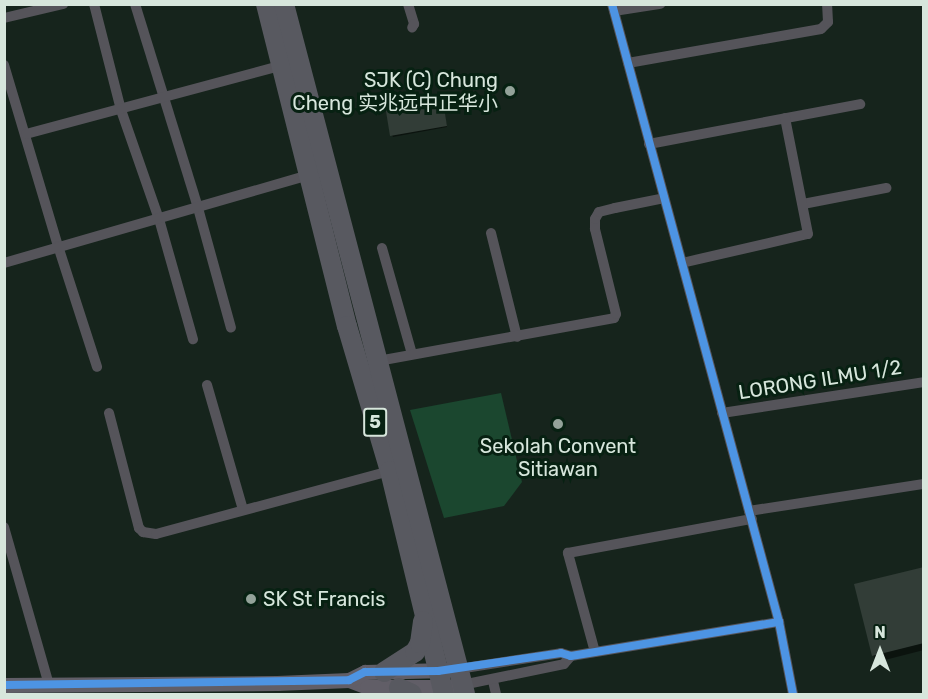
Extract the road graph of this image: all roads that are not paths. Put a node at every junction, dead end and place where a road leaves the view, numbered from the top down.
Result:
1 (63, 4) edge
2 (94, 4) edge
3 (135, 4) edge
4 (266, 4) edge
5 (270, 4) edge
6 (284, 4) edge
7 (408, 4) edge
8 (660, 4) edge
9 (827, 4) edge
10 (613, 8) edge
11 (4, 18) edge
12 (412, 28) dead end
13 (277, 44) junction
14 (290, 61) junction
15 (627, 63) junction
16 (4, 64) edge
17 (164, 99) junction
18 (860, 104) dead end
19 (121, 110) junction
20 (785, 118) junction
21 (26, 134) junction
22 (649, 144) junction
23 (308, 175) junction
24 (886, 188) dead end
25 (664, 198) junction
26 (803, 204) junction
27 (339, 207) junction
28 (198, 208) junction
29 (159, 219) junction
30 (491, 233) dead end
31 (58, 246) junction
32 (382, 248) dead end
33 (4, 263) edge
34 (682, 263) junction
35 (347, 326) junction
36 (231, 328) dead end
37 (517, 337) junction
38 (193, 339) dead end
39 (412, 354) junction
40 (378, 361) junction
41 (97, 367) dead end
42 (924, 382) edge
43 (207, 385) dead end
44 (109, 413) dead end
45 (722, 413) junction
46 (384, 452) junction
47 (390, 471) junction
48 (924, 484) edge
49 (243, 510) junction
50 (751, 515) junction
51 (4, 527) edge
52 (424, 616) junction
53 (779, 622) junction
54 (595, 652) junction
55 (572, 656) junction
56 (384, 672) junction
57 (350, 680) junction
58 (493, 681) junction
59 (462, 683) edge
60 (442, 684) edge
61 (4, 685) edge
62 (49, 685) junction
63 (116, 689) edge
64 (406, 691) edge
65 (496, 694) edge
66 (793, 694) edge

1 - 11 street
2 - 19 street
3 - 17 street
4 - 13 highway, 5
5 - 13 highway
6 - 14 highway, 5
7 - 12 street
8 - 10 street
9 - 15 street
10 - 15 street
13 - 14 highway, 5
14 - 17 street
14 - 23 highway
14 - 27 highway, 5
15 - 22 street
16 - 21 street
17 - 19 street
17 - 28 street
18 - 20 street
19 - 21 street
19 - 29 street
20 - 22 street
20 - 26 street
21 - 31 street
22 - 25 street
23 - 28 street
23 - 35 highway, 5
24 - 26 street
25 - 34 street
25 - 37 street
26 - 34 street
27 - 35 highway
27 - 40 highway, 5
28 - 29 street
28 - 36 street
29 - 31 street
29 - 38 street
30 - 37 street
31 - 33 street
31 - 41 street
32 - 39 street
34 - 45 street
35 - 46 highway, 5
37 - 39 street
39 - 40 street
40 - 46 highway
40 - 59 highway, 5
42 - 45 street, LORONG ILMU 1/2
43 - 49 street
44 - 49 street
45 - 50 street
46 - 47 highway, 5
47 - 49 street
47 - 52 highway, 5
48 - 50 street
50 - 53 street
50 - 54 street
51 - 62 street
52 - 56 highway
52 - 60 highway, 5
53 - 54 street
53 - 66 street
54 - 55 street
55 - 58 street
55 - 59 street
56 - 57 street
56 - 60 street
57 - 63 street
57 - 64 street
58 - 59 street
58 - 65 street
59 - 60 street
60 - 64 street
61 - 62 street
62 - 63 street

